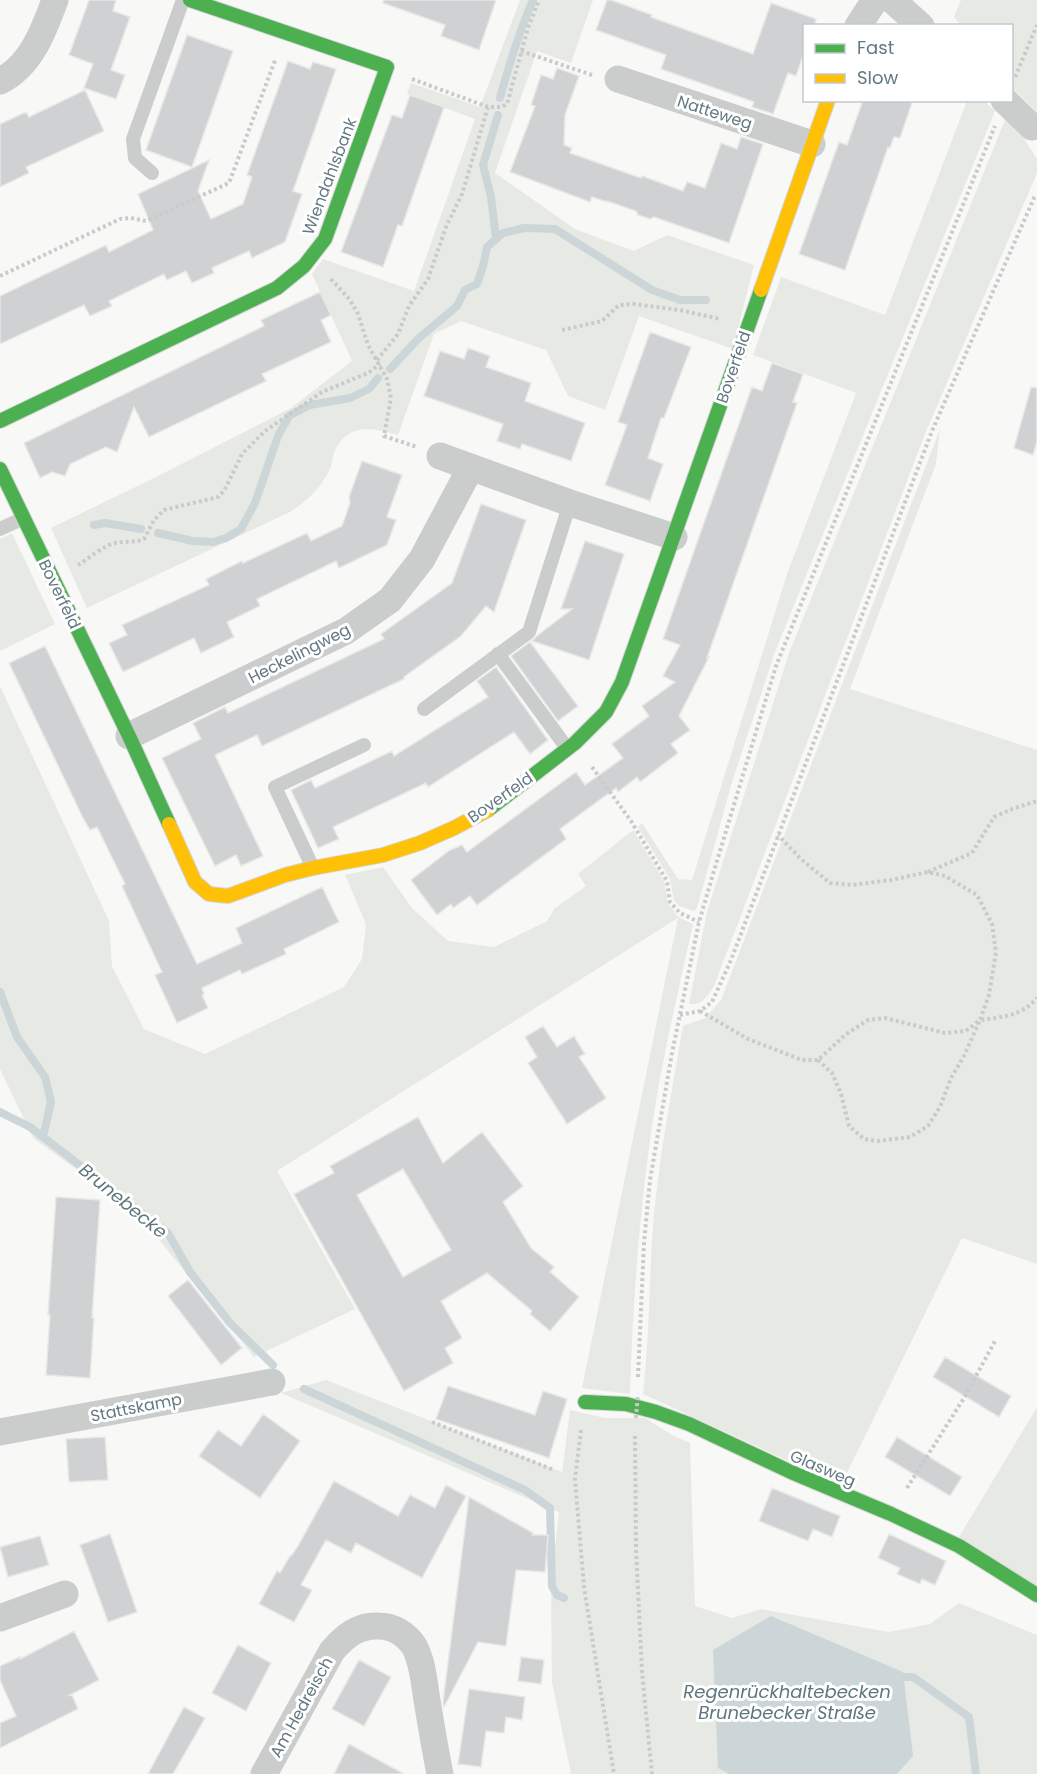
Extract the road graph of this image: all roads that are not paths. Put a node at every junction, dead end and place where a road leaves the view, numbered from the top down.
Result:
1 (55, 0) edge
2 (183, 0) edge
3 (190, 0) edge
4 (875, 0) edge
5 (892, 0) edge
6 (859, 24) edge
7 (919, 24) edge
8 (618, 79) road end
9 (0, 81) edge
10 (827, 102) edge
11 (1001, 110) edge
12 (1035, 130) edge
13 (812, 144) junction
14 (153, 173) dead end
15 (0, 421) edge
16 (440, 456) road end
17 (471, 467) junction
18 (0, 469) edge
19 (570, 503) junction
20 (24, 518) junction
21 (0, 529) edge
22 (674, 537) junction
23 (498, 654) junction
24 (424, 709) dead end
25 (129, 736) junction
26 (364, 745) dead end
27 (571, 745) junction
28 (313, 868) junction
29 (273, 1382) dead end
30 (585, 1402) road end
31 (0, 1432) edge
32 (65, 1594) dead end
33 (1037, 1595) edge
34 (0, 1618) edge
35 (264, 1774) edge
36 (440, 1774) edge

1 - 9 street
2 - 14 lane
3 - 15 street, Wiendahlsbank
4 - 6 street
5 - 7 street
8 - 13 street, Natteweg
10 - 13 street, Boverfeld
11 - 12 street, bridge
13 - 22 street, Boverfeld
16 - 17 street
17 - 19 street
17 - 25 street, Heckelingweg
18 - 20 street, Boverfeld
19 - 22 street
19 - 23 lane
20 - 21 lane
20 - 25 street, Boverfeld
22 - 27 street, Boverfeld
23 - 24 lane
23 - 27 lane
25 - 28 street, Boverfeld
26 - 28 lane
27 - 28 street, Boverfeld
29 - 31 street, Stattskamp
30 - 33 street, Glasweg
32 - 34 street
35 - 36 street, Am Hedreisch

